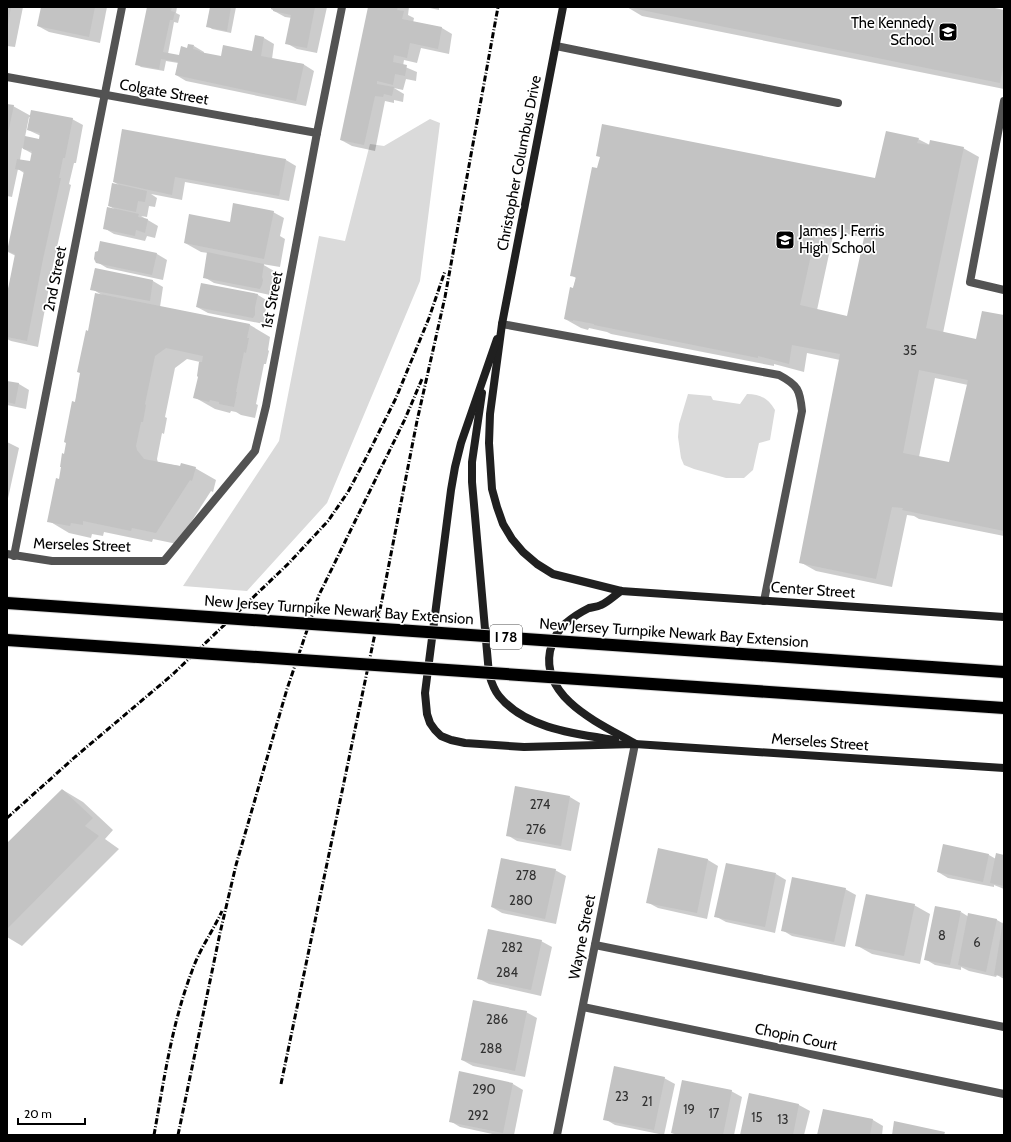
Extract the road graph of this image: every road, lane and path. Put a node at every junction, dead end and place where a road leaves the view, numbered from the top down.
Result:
1 (122, 7) edge
2 (342, 7) edge
3 (563, 7) edge
4 (556, 46) junction
5 (7, 77) edge
6 (106, 95) junction
7 (1004, 101) edge
8 (838, 103) dead end
9 (317, 133) junction
10 (1004, 290) edge
11 (502, 324) junction
12 (485, 372) junction
13 (11, 555) edge
14 (157, 561) joint
15 (621, 591) junction
16 (764, 601) junction
17 (7, 603) edge
18 (1004, 617) edge
19 (7, 640) edge
20 (1004, 672) edge
21 (1004, 708) edge
22 (635, 744) junction
23 (1004, 768) edge
24 (595, 944) junction
25 (583, 1007) junction
26 (1004, 1027) edge
27 (1004, 1094) edge
28 (557, 1135) edge

1 - 6 street, 2nd Street
2 - 9 street, 1st Street
3 - 4 main road, Christopher Columbus Drive
4 - 8 street
4 - 11 main road, Christopher Columbus Drive
5 - 6 street, Colgate Street
6 - 9 street, Colgate Street
6 - 13 street, 2nd Street
7 - 10 street
9 - 14 street, 1st Street
11 - 12 main road, Christopher Columbus Drive
11 - 15 main road, Christopher Columbus Drive
11 - 16 street
12 - 22 main road, Christopher Columbus Drive
12 - 22 main road, Christopher Columbus Drive
13 - 14 street, Merseles Street
15 - 16 main road, Center Street
15 - 22 main road
16 - 18 main road, Center Street
17 - 20 highway, New Jersey Turnpike Newark Bay Extension / I 78, bridge
19 - 21 highway, bridge
22 - 23 main road, Merseles Street
22 - 24 street, Wayne Street
24 - 25 street, Wayne Street
24 - 26 street
25 - 27 street, Chopin Court
25 - 28 street, Wayne Street

